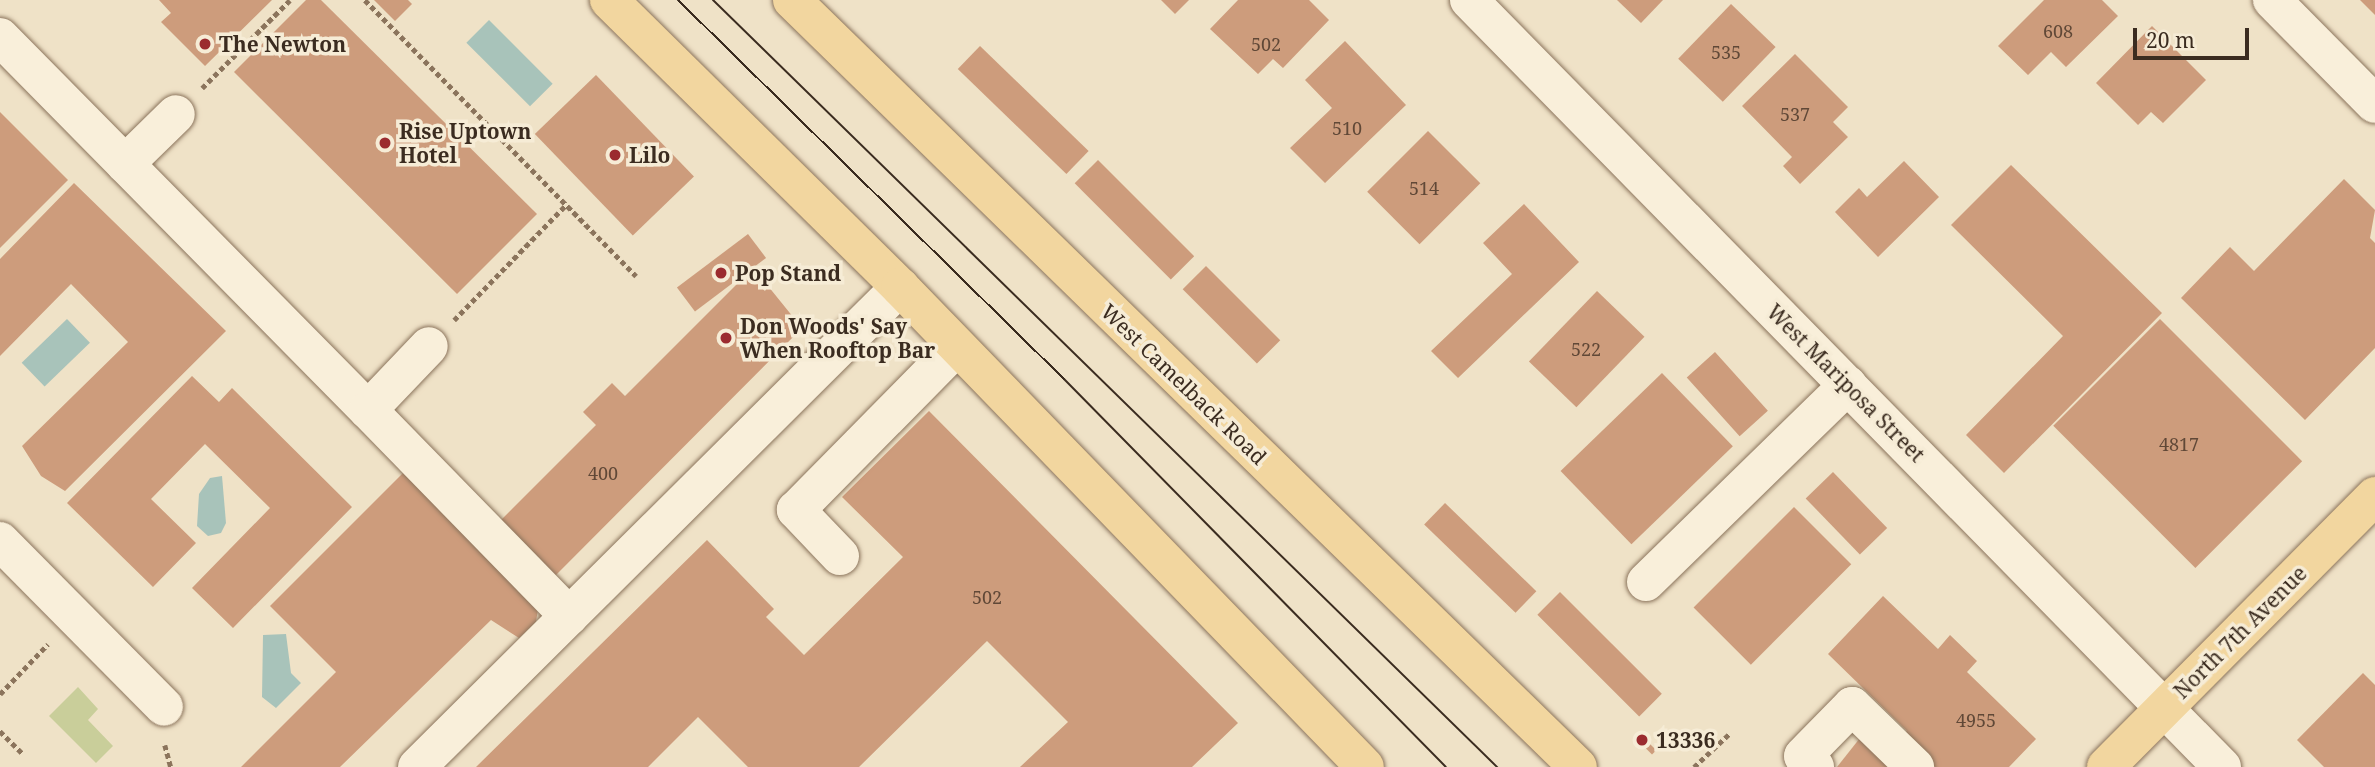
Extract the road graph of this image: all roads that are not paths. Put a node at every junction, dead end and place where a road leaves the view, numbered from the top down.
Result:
1 (609, 0) edge
2 (792, 0) edge
3 (1469, 0) edge
4 (2273, 0) edge
5 (0, 37) edge
6 (2375, 104) edge
7 (176, 114) road end
8 (125, 164) junction
9 (900, 287) junction
10 (429, 346) road end
11 (957, 347) junction
12 (1848, 385) junction
13 (368, 410) junction
14 (2375, 496) edge
15 (0, 541) edge
16 (840, 556) dead end
17 (1647, 582) dead end
18 (569, 616) junction
19 (164, 707) dead end
20 (2165, 707) junction
21 (417, 767) edge
22 (1365, 767) edge
23 (1578, 767) edge
24 (1815, 767) edge
25 (1915, 767) edge
26 (2106, 767) edge
27 (2222, 767) edge

1 - 9 main road
2 - 23 main road, West Camelback Road
3 - 12 street, West Mariposa Street
4 - 6 street
5 - 8 street
7 - 8 street
8 - 13 street
9 - 11 main road
9 - 18 street
10 - 13 street
11 - 16 street
11 - 22 main road
12 - 17 street
12 - 20 street, West Mariposa Street
13 - 18 street
14 - 20 main road, North 7th Avenue
15 - 19 street
18 - 21 street
20 - 26 main road, North 7th Avenue
20 - 27 street, West Mariposa Street
24 - 25 street

